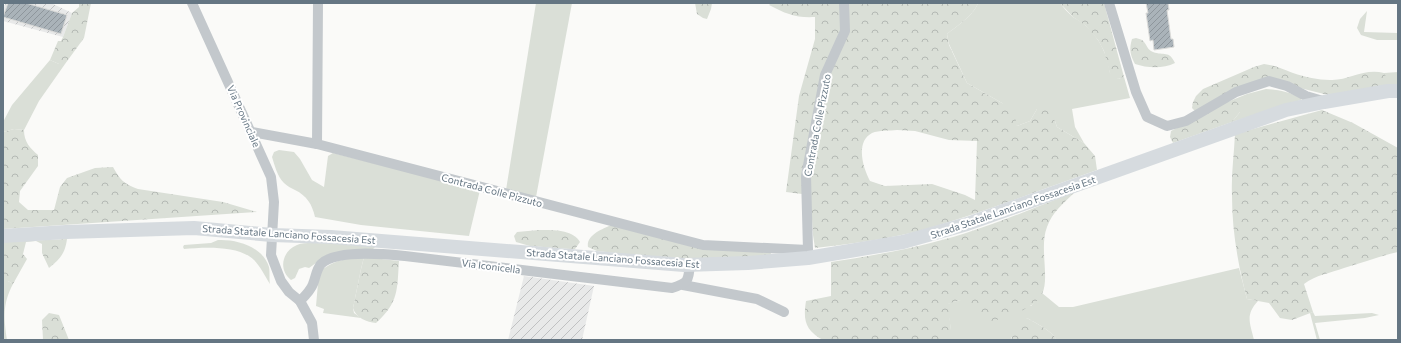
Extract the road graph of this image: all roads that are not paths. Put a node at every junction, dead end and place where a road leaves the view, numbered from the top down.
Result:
1 (192, 3) edge
2 (318, 3) edge
3 (844, 3) edge
4 (1109, 3) edge
5 (1398, 91) edge
6 (1324, 102) junction
7 (252, 132) junction
8 (317, 144) junction
9 (272, 235) junction
10 (3, 236) edge
11 (808, 254) junction
12 (690, 265) junction
13 (683, 285) junction
14 (300, 301) junction
15 (784, 312) dead end
16 (314, 340) edge

1 - 7 street, Via Provinciale
2 - 8 street
3 - 11 street, Contrada Colle Pizzuto
4 - 6 street
5 - 6 main road, Strada Statale Lanciano Fossacesia Est
6 - 11 main road, Strada Statale Lanciano Fossacesia Est
7 - 8 street, Contrada Colle Pizzuto
7 - 9 street, Via Provinciale
8 - 11 street, Contrada Colle Pizzuto
9 - 10 main road, Strada Statale Lanciano Fossacesia Est
9 - 12 main road, Strada Statale Lanciano Fossacesia Est
9 - 14 street, Via Provinciale
11 - 12 main road, Strada Statale Lanciano Fossacesia Est
12 - 13 street
13 - 14 street, Via Iconicella
13 - 15 street
14 - 16 street, Via Provinciale

